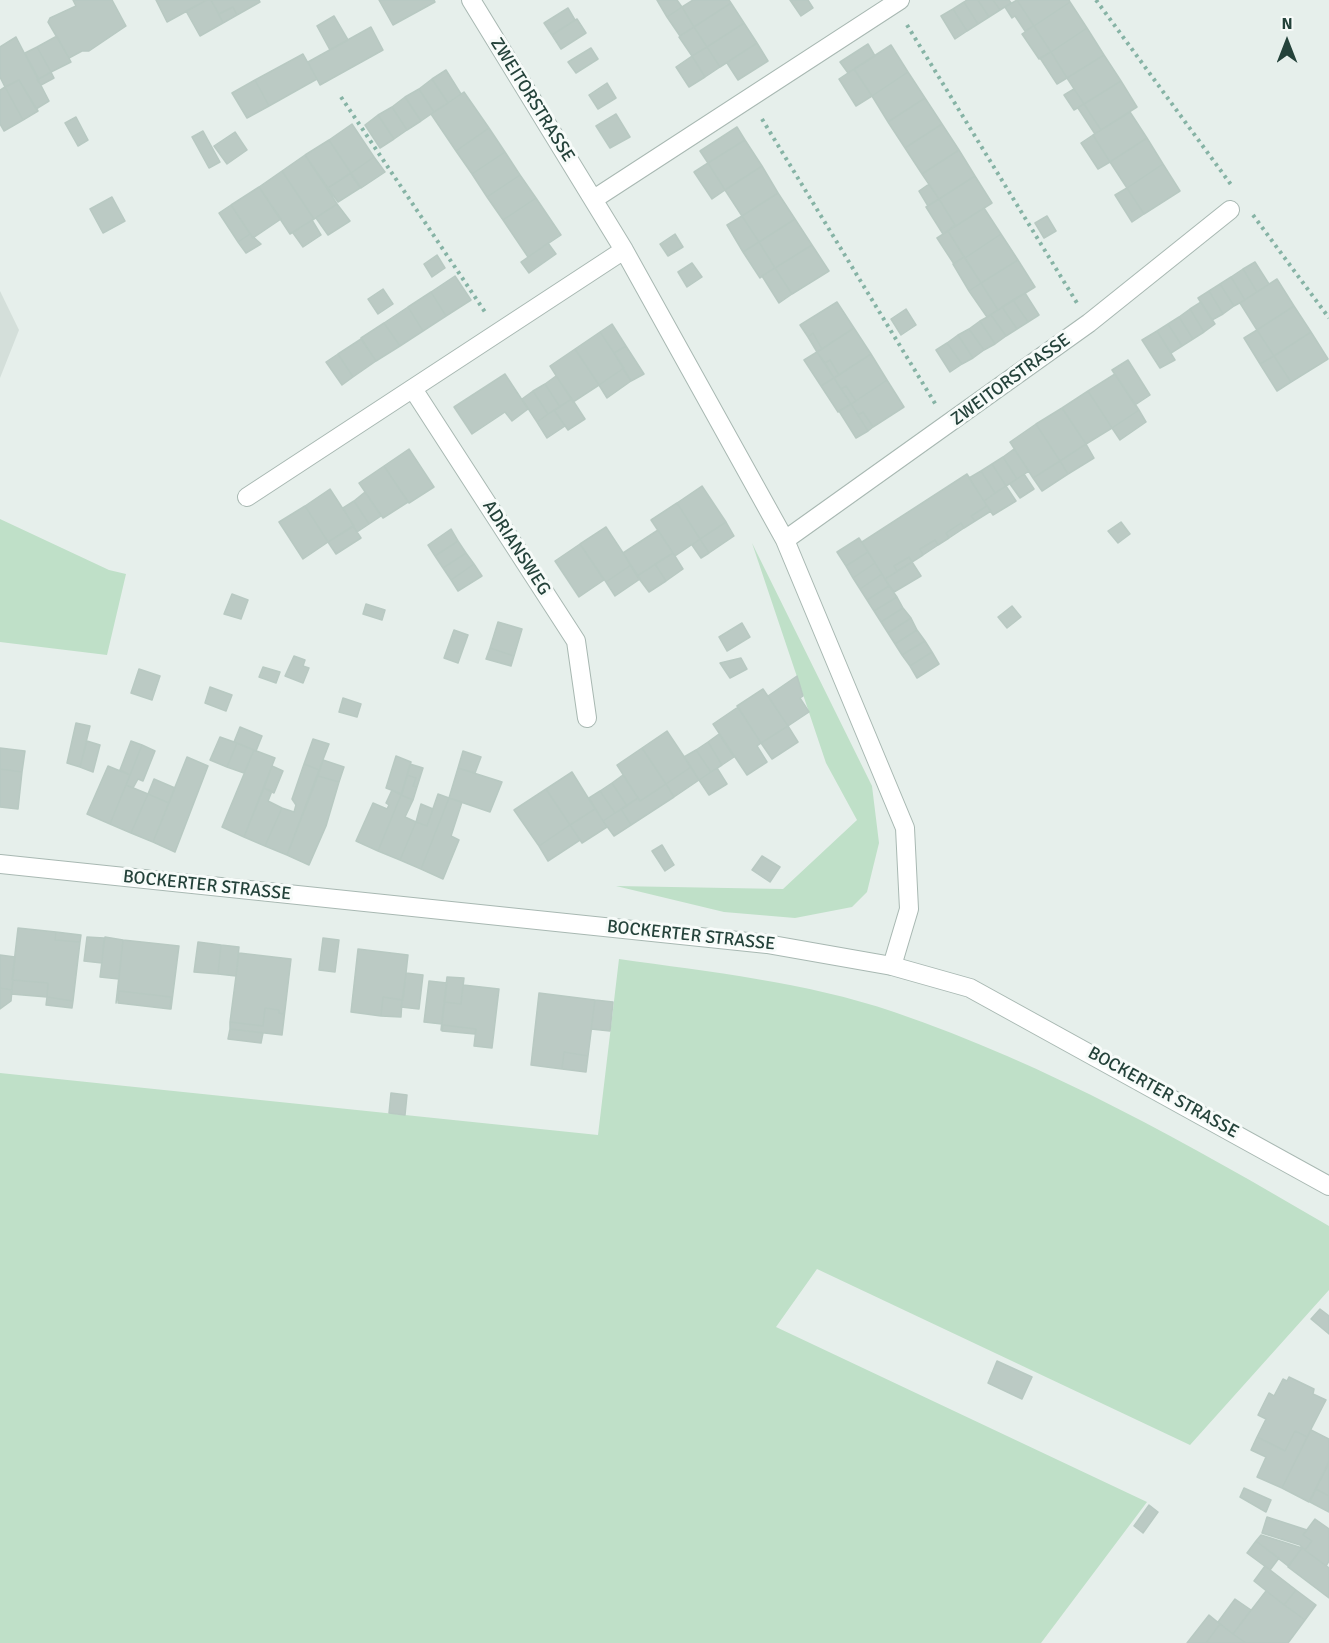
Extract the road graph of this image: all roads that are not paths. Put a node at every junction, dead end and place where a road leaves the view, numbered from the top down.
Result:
1 (471, 0) edge
2 (897, 2) edge
3 (594, 199) junction
4 (1236, 205) road end
5 (624, 250) junction
6 (412, 389) junction
7 (247, 496) dead end
8 (785, 540) junction
9 (587, 718) dead end
10 (0, 864) edge
11 (892, 966) junction
12 (1329, 1186) edge

1 - 3 street, ZWEITORSTRASSE
2 - 3 street
3 - 5 street, ZWEITORSTRASSE
4 - 8 street, ZWEITORSTRASSE
5 - 6 street
5 - 8 street, ZWEITORSTRASSE
6 - 7 street
6 - 9 street, ADRIANSWEG
8 - 11 street, ZWEITORSTRASSE
10 - 11 street, BOCKERTER STRASSE
11 - 12 street, BOCKERTER STRASSE

